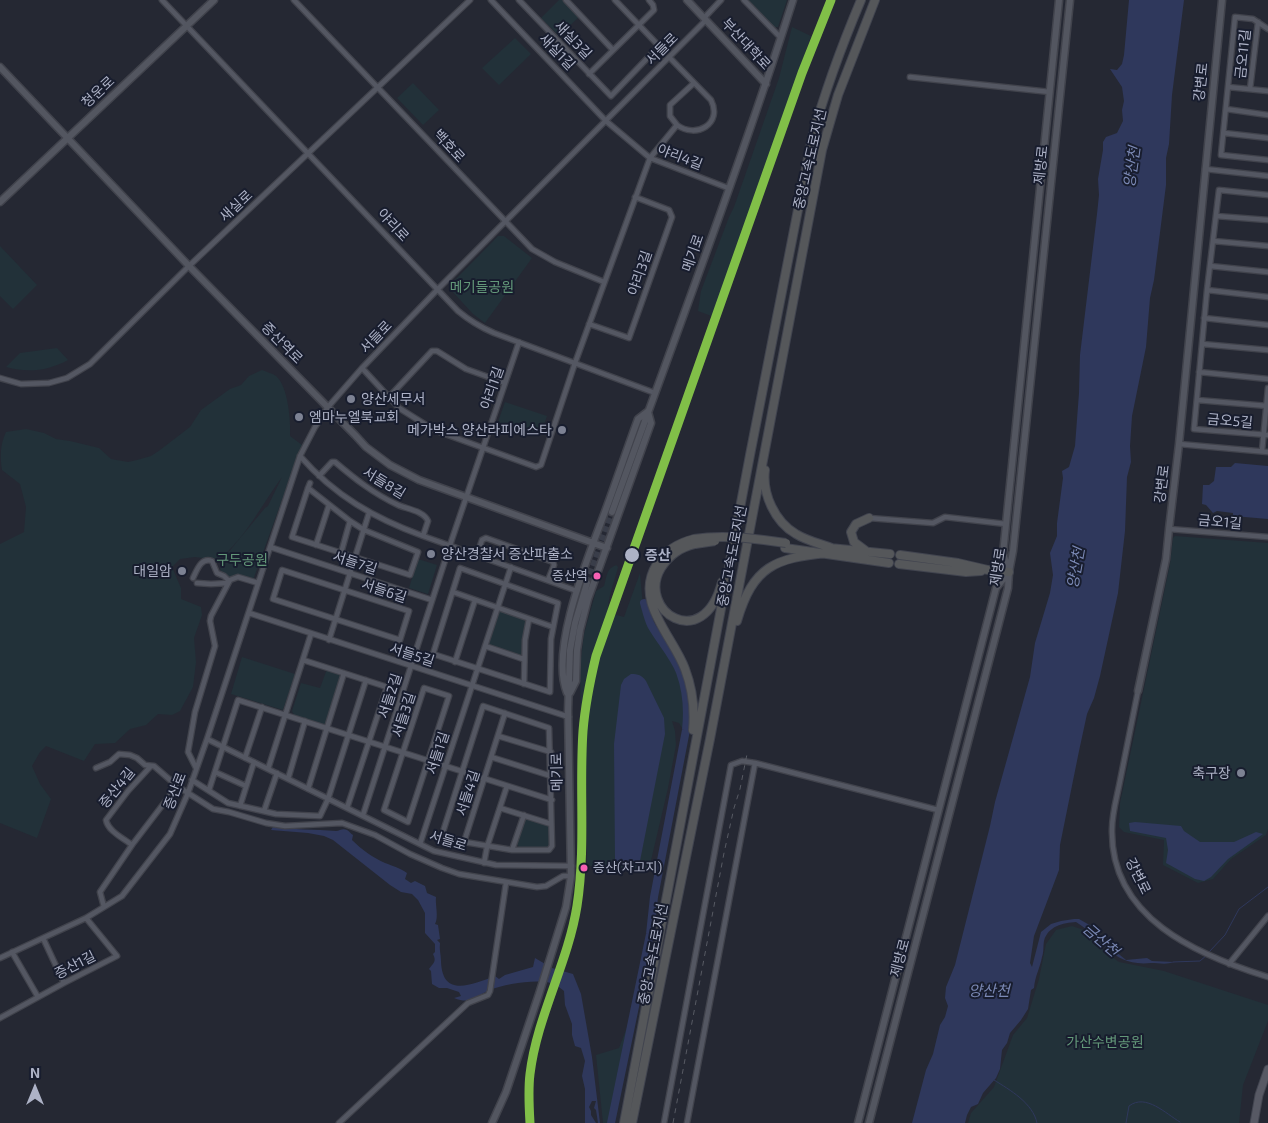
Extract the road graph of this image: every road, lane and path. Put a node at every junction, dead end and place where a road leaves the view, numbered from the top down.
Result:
1 (162, 0) edge
2 (214, 0) edge
3 (294, 0) edge
4 (470, 0) edge
5 (491, 0) edge
6 (519, 0) edge
7 (566, 0) edge
8 (615, 0) edge
9 (648, 0) edge
10 (687, 0) edge
11 (721, 0) edge
12 (744, 0) edge
13 (793, 0) edge
14 (861, 0) edge
15 (875, 0) edge
16 (1059, 0) edge
17 (1070, 0) edge
18 (1222, 0) edge
19 (705, 19) junction
20 (1258, 22) junction
21 (639, 24) junction
22 (187, 26) junction
23 (1268, 29) edge
24 (781, 38) junction
25 (614, 50) junction
26 (669, 58) junction
27 (0, 67) edge
28 (589, 74) junction
29 (910, 77) dead end
30 (694, 83) junction
31 (766, 84) junction
32 (378, 87) junction
33 (1228, 87) junction
34 (1250, 89) junction
35 (1268, 91) edge
36 (1050, 92) junction
37 (1226, 109) junction
38 (1268, 115) edge
39 (606, 120) junction
40 (677, 125) junction
41 (1224, 132) junction
42 (67, 138) junction
43 (1268, 138) edge
44 (308, 153) junction
45 (650, 158) junction
46 (1268, 160) edge
47 (1205, 170) junction
48 (1268, 176) edge
49 (728, 188) junction
50 (1268, 195) edge
51 (635, 197) junction
52 (0, 202) edge
53 (1216, 216) junction
54 (1268, 220) edge
55 (506, 222) junction
56 (1213, 240) junction
57 (1268, 246) edge
58 (189, 266) junction
59 (1210, 266) junction
60 (1268, 272) edge
61 (604, 282) junction
62 (438, 289) junction
63 (1207, 290) junction
64 (1268, 297) edge
65 (792, 308) junction
66 (1204, 318) junction
67 (589, 324) junction
68 (1268, 325) edge
69 (519, 342) junction
70 (1202, 344) junction
71 (1268, 350) edge
72 (575, 363) junction
73 (362, 368) junction
74 (1199, 372) junction
75 (0, 378) edge
76 (1268, 379) edge
77 (505, 383) junction
78 (1268, 388) edge
79 (655, 392) junction
80 (388, 397) junction
81 (1197, 400) junction
82 (1267, 406) edge
83 (328, 407) junction
84 (648, 412) junction
85 (1266, 435) edge
86 (1180, 444) junction
87 (483, 448) junction
88 (1262, 451) junction
89 (1268, 452) edge
90 (300, 456) junction
91 (319, 476) junction
92 (742, 495) junction
93 (466, 498) junction
94 (328, 505) junction
95 (605, 512) junction
96 (612, 512) tunnel mouth
97 (369, 513) junction
98 (618, 518) junction
99 (869, 518) joint
100 (350, 521) junction
101 (1006, 524) junction
102 (1169, 529) junction
103 (364, 530) junction
104 (423, 536) junction
105 (1268, 537) edge
106 (694, 541) junction
107 (594, 543) junction
108 (316, 545) junction
109 (450, 545) junction
110 (270, 548) junction
111 (606, 548) junction
112 (831, 551) junction
113 (868, 552) junction
114 (340, 553) junction
115 (476, 555) junction
116 (900, 555) dead end
117 (355, 558) junction
118 (899, 564) dead end
119 (511, 567) junction
120 (988, 570) junction
121 (1009, 572) junction
122 (350, 573) junction
123 (582, 576) junction
124 (193, 578) dead end
125 (548, 580) junction
126 (595, 580) junction
127 (196, 582) dead end
128 (229, 582) junction
129 (258, 582) junction
130 (587, 583) tunnel mouth
131 (505, 584) junction
132 (345, 590) junction
133 (577, 591) junction
134 (453, 592) junction
135 (432, 600) junction
136 (475, 600) junction
137 (497, 608) junction
138 (249, 613) junction
139 (336, 619) junction
140 (529, 619) junction
141 (553, 628) junction
142 (312, 634) junction
143 (329, 640) junction
144 (485, 646) junction
145 (523, 659) junction
146 (303, 660) junction
147 (455, 662) junction
148 (411, 666) junction
149 (478, 669) junction
150 (344, 673) junction
151 (366, 680) junction
152 (524, 684) junction
153 (472, 686) junction
154 (1138, 691) joint
155 (568, 696) junction
156 (718, 697) junction
157 (262, 707) junction
158 (505, 713) junction
159 (285, 715) junction
160 (569, 717) junction
161 (305, 721) junction
162 (327, 728) junction
163 (348, 735) junction
164 (498, 736) junction
165 (207, 739) junction
166 (369, 742) junction
167 (223, 747) junction
168 (385, 747) junction
169 (403, 752) junction
170 (551, 752) junction
171 (491, 757) junction
172 (245, 758) junction
173 (428, 760) junction
174 (254, 762) junction
175 (755, 763) junction
176 (151, 766) junction
177 (446, 766) junction
178 (96, 768) dead end
179 (196, 768) junction
180 (268, 769) junction
181 (215, 772) junction
182 (462, 772) junction
183 (277, 773) junction
184 (551, 776) junction
185 (484, 778) junction
186 (288, 779) junction
187 (192, 780) junction
188 (178, 786) junction
189 (246, 786) junction
190 (507, 786) junction
191 (308, 788) junction
192 (209, 790) junction
193 (188, 793) junction
194 (328, 799) junction
195 (552, 800) junction
196 (240, 806) junction
197 (347, 808) junction
198 (500, 808) junction
199 (938, 810) junction
200 (262, 812) junction
201 (363, 815) junction
202 (524, 815) junction
203 (551, 824) junction
204 (464, 842) junction
205 (420, 844) junction
206 (132, 845) junction
207 (487, 847) junction
208 (512, 850) junction
209 (484, 863) junction
210 (572, 866) junction
211 (571, 876) junction
212 (506, 883) junction
213 (664, 901) junction
214 (104, 907) junction
215 (1268, 916) edge
216 (86, 918) junction
217 (43, 938) junction
218 (12, 952) junction
219 (0, 958) edge
220 (1227, 964) junction
221 (1268, 977) edge
222 (64, 983) junction
223 (38, 997) junction
224 (0, 1018) edge
225 (1268, 1069) edge
226 (339, 1123) edge
227 (492, 1123) edge
228 (624, 1123) edge
229 (632, 1123) edge
230 (664, 1123) edge
231 (687, 1123) edge
232 (858, 1123) edge
233 (869, 1123) edge
234 (1254, 1123) edge

1 - 22 street, 야리로
2 - 22 street, 청운로
3 - 32 street, 백호로
4 - 32 street, 새실로
5 - 39 street, 새실1길
6 - 28 street, 새실3길
7 - 25 street
8 - 21 street
9 - 21 street, 새실3길
10 - 19 street, 부산대학로
11 - 19 street, 서들로
12 - 24 street
13 - 24 street, 메기로
14 - 92 highway, 중앙고속도로지선
15 - 65 highway, 중앙고속도로지선
16 - 36 street
17 - 121 street, 제방로
18 - 47 street, 강변로
19 - 26 street, 서들로
19 - 31 street, 부산대학로
20 - 23 street
20 - 33 street
20 - 34 street, 금오11길
21 - 25 street, 새실3길
21 - 28 street, 새실3길
22 - 42 street, 청운로
22 - 44 street, 야리로
24 - 31 street, 메기로
25 - 28 street, 새실3길
26 - 30 street
26 - 39 street, 서들로
27 - 42 street, 증산역로
29 - 36 street
30 - 40 street
30 - 40 street
31 - 49 street, 메기로
32 - 44 street, 새실로
32 - 55 street, 백호로
33 - 34 street, 금오11길
33 - 37 street
34 - 35 street, 금오11길
36 - 101 street
37 - 38 street
37 - 41 street
39 - 45 street, 야리4길
39 - 55 street, 서들로
40 - 45 street
41 - 43 street
41 - 46 street
42 - 52 street, 청운로
42 - 58 street, 증산역로
44 - 58 street, 새실로
44 - 62 street, 야리로
45 - 49 street, 야리4길
45 - 51 street
47 - 48 street
47 - 86 street, 강변로
49 - 79 street, 메기로
50 - 53 street, 금오5길
51 - 61 street
51 - 67 street, 야리3길
53 - 54 street
53 - 56 street, 금오5길
55 - 61 street, 백호로
55 - 62 street, 서들로
56 - 57 street
56 - 59 street, 금오5길
58 - 75 street, 새실로
58 - 83 street, 증산역로
59 - 60 street
59 - 63 street, 금오5길
61 - 67 street
62 - 69 street, 야리로
62 - 73 street, 서들로
63 - 64 street
63 - 66 street, 금오5길
65 - 112 highway
65 - 156 highway, 중앙고속도로지선
66 - 68 street
66 - 70 street, 금오5길
67 - 72 street
69 - 72 street, 야리로
69 - 77 street, 야리1길
70 - 71 street
70 - 74 street, 금오5길
72 - 79 street, 야리로
72 - 87 street
73 - 80 street
73 - 83 street, 서들로
74 - 76 street
74 - 81 street, 금오5길
77 - 80 street
77 - 87 street, 야리1길
78 - 82 street, 금오5길
79 - 84 street, 메기로
80 - 87 street
81 - 82 street, 금오5길
81 - 85 street, 금오5길
82 - 85 street, 금오5길
83 - 90 street, 서들로
83 - 93 street, 증산역로
84 - 95 street
84 - 96 street, 메기로
84 - 98 street
85 - 88 street, 금오5길
86 - 88 street
86 - 102 street, 강변로
87 - 93 street, 야리1길
88 - 89 street
90 - 91 street
90 - 110 street, 서들로
91 - 97 street
91 - 104 street, 서들8길
92 - 106 highway
92 - 213 highway, 중앙고속도로지선
93 - 107 street, 증산역로
93 - 109 street, 서들2길
94 - 100 street, 서들6길
94 - 108 street
94 - 108 street, 서들6길
95 - 98 street
95 - 107 street
97 - 103 street, 서들6길
97 - 104 street
98 - 111 street
99 - 101 street
99 - 113 highway
100 - 103 street, 서들6길
100 - 114 street
101 - 121 street
102 - 105 street, 금오1길
102 - 154 street, 강변로
103 - 117 street, 서들6길
103 - 117 street, 서들6길
104 - 109 street
106 - 112 highway, bridge
106 - 213 highway
107 - 111 street, 증산역로
107 - 123 street
108 - 114 street, 서들6길
109 - 115 street
109 - 135 street, 서들2길
110 - 122 street, 서들7길
110 - 129 street, 서들로
111 - 126 street
112 - 113 highway
112 - 113 highway
112 - 156 highway
114 - 117 street, 서들6길
115 - 119 street
115 - 125 street
116 - 120 highway
117 - 122 street, 서들6길
118 - 120 highway
119 - 125 street
119 - 131 street, 서들1길
120 - 121 highway
121 - 199 street
121 - 233 street, 제방로
122 - 132 street, 서들6길
122 - 135 street, 서들7길
123 - 126 street
123 - 133 street
124 - 128 street
125 - 133 street
126 - 155 street
127 - 128 street
128 - 129 street
128 - 179 street, 증산로
129 - 138 street, 서들로
130 - 155 street, 메기로
131 - 134 street
131 - 137 street, 서들1길
131 - 141 street
132 - 139 street, 서들6길
132 - 139 street, 서들6길
132 - 139 street, 서들6길
133 - 155 street
134 - 136 street
134 - 147 street
135 - 148 street, 서들2길
136 - 137 street
136 - 147 street
137 - 140 street
137 - 144 street, 서들1길
138 - 142 street, 서들5길
138 - 165 street, 서들로
139 - 143 street, 서들6길
140 - 141 street
140 - 145 street
141 - 152 street
142 - 143 street, 서들5길
142 - 146 street
143 - 148 street, 서들5길
144 - 145 street
144 - 149 street, 서들1길
145 - 152 street
146 - 150 street
146 - 159 street
147 - 149 street
148 - 153 street, 서들5길
148 - 168 street, 서들2길
149 - 152 street
149 - 153 street, 서들1길
150 - 151 street
150 - 162 street
151 - 163 street
151 - 166 street, 서들3길
153 - 160 street, 서들5길
153 - 177 street, 서들1길
154 - 220 street, 강변로
155 - 160 street, 메기로
156 - 229 highway, 중앙고속도로지선
157 - 159 street, 서들3길
157 - 167 street, 서들3길
157 - 172 street
158 - 164 street, 서들4길
158 - 170 street
158 - 182 street
159 - 161 street, 서들3길
159 - 180 street
160 - 210 street, 메기로
161 - 162 street, 서들3길
161 - 186 street
162 - 163 street, 서들3길
162 - 191 street
163 - 166 street, 서들3길
163 - 194 street
164 - 170 street
164 - 171 street, 서들4길
165 - 167 street, 서들로
165 - 179 street
166 - 168 street, 서들3길
166 - 197 street, 서들3길
167 - 172 street, 서들로
167 - 181 street
168 - 169 street, 서들3길
168 - 201 street, 서들2길
169 - 173 street, 서들3길
169 - 173 street, 서들3길
169 - 173 street, 서들3길
170 - 184 street
171 - 184 street, 서들4길
171 - 185 street, 서들4길
172 - 174 street, 서들로
173 - 177 street, 서들3길
174 - 180 street, 서들로
174 - 189 street
175 - 199 street
175 - 230 street
175 - 231 street
176 - 178 street, 증산4길
176 - 188 street, 증산4길
176 - 206 street, 증산4길
177 - 182 street, 서들3길
177 - 205 street, 서들1길
179 - 187 street, 증산로
180 - 183 street, 서들로
181 - 189 street
181 - 192 street
182 - 185 street, 서들3길
182 - 204 street
183 - 186 street, 서들로
183 - 200 street
184 - 195 street
185 - 190 street, 서들3길
185 - 204 street, 서들4길
186 - 191 street, 서들로
187 - 192 street
187 - 193 street, 증산로
188 - 193 street, 증산4길
188 - 206 street
189 - 196 street
190 - 195 street, 서들3길
190 - 198 street
191 - 194 street, 서들로
192 - 196 street
193 - 212 street, 증산4길
193 - 214 street, 증산로
194 - 197 street, 서들로
194 - 200 street
195 - 203 street
196 - 200 street
197 - 201 street, 서들로
198 - 202 street
198 - 207 street
199 - 232 street
201 - 205 street, 서들로
202 - 203 street
202 - 208 street
203 - 208 street
204 - 207 street
205 - 209 street, 서들로
206 - 214 street
207 - 208 street
207 - 209 street
209 - 210 street, 서들로
210 - 211 street, 메기로
211 - 212 street, 증산4길
211 - 227 street, 메기로
212 - 226 street
213 - 228 highway, 중앙고속도로지선
214 - 216 street, 증산로
215 - 220 street
216 - 217 street, 증산로
216 - 222 street, 증산1길
217 - 218 street, 증산로
217 - 222 street
218 - 219 street, 증산로
218 - 223 street
220 - 221 street
222 - 223 street, 증산1길
223 - 224 street, 증산1길
225 - 234 main road

